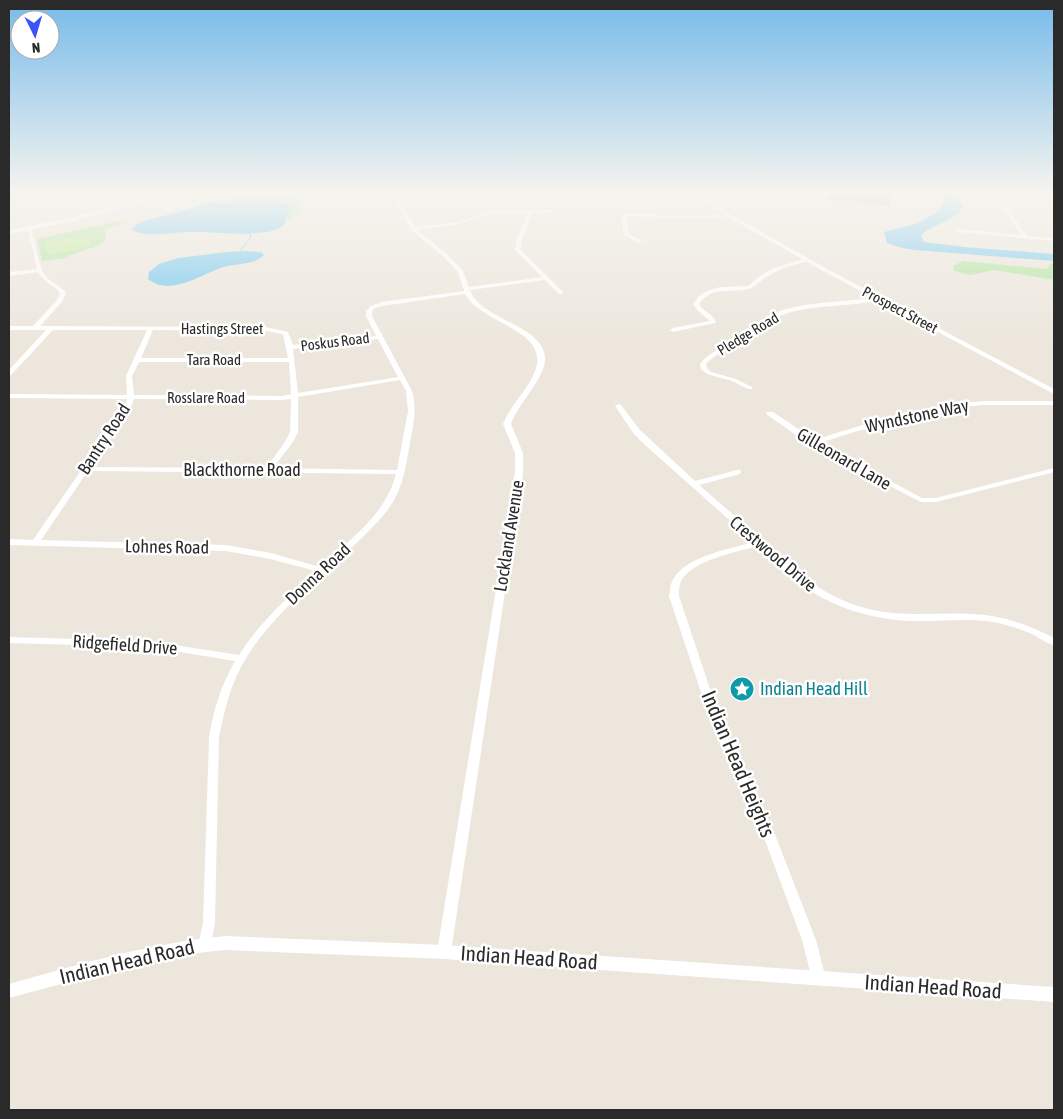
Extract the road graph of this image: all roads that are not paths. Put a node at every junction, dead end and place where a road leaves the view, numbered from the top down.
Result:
1 (34, 246) edge
2 (434, 246) edge
3 (517, 246) edge
4 (783, 246) edge
5 (807, 260) junction
6 (40, 270) junction
7 (9, 274) edge
8 (546, 278) junction
9 (467, 291) junction
10 (561, 293) dead end
11 (880, 299) junction
12 (9, 328) edge
13 (35, 328) junction
14 (51, 328) junction
15 (151, 328) junction
16 (673, 330) dead end
17 (380, 337) junction
18 (291, 348) junction
19 (136, 360) junction
20 (292, 360) junction
21 (9, 374) edge
22 (402, 378) junction
23 (750, 388) dead end
24 (1054, 392) edge
25 (9, 396) edge
26 (131, 397) junction
27 (295, 397) junction
28 (1054, 403) edge
29 (619, 406) dead end
30 (770, 414) dead end
31 (813, 443) junction
32 (85, 469) junction
33 (268, 470) junction
34 (1054, 470) edge
35 (400, 472) junction
36 (737, 472) dead end
37 (693, 484) junction
38 (921, 500) joint
39 (9, 542) edge
40 (35, 543) junction
41 (760, 543) junction
42 (322, 570) junction
43 (9, 640) edge
44 (1054, 642) edge
45 (240, 659) junction
46 (205, 945) junction
47 (444, 952) junction
48 (819, 979) junction
49 (9, 990) edge
50 (1054, 995) edge

1 - 6 street
2 - 9 street, Lockland Avenue
3 - 8 street
4 - 5 street, Prospect Street
5 - 11 street, Prospect Street
5 - 16 street
6 - 7 street
6 - 13 street
8 - 9 street
8 - 10 street
9 - 17 street, Donna Road
9 - 47 street, Lockland Avenue
11 - 23 street, Pledge Road
11 - 24 street, Prospect Street
12 - 13 street, Hastings Street
13 - 14 street, Hastings Street
14 - 15 street, Hastings Street
14 - 21 street
15 - 18 street, Hastings Street
15 - 19 street, Bantry Road
17 - 18 street, Poskus Road
17 - 22 street, Donna Road
18 - 20 street
19 - 20 street, Tara Road
19 - 26 street, Bantry Road
20 - 27 street
22 - 27 street, Rosslare Road
22 - 35 street, Donna Road
25 - 26 street, Rosslare Road
26 - 27 street, Rosslare Road
26 - 32 street, Bantry Road
27 - 33 street
28 - 31 street, Wyndstone Way
29 - 37 street, Crestwood Drive
30 - 31 street, Gilleonard Lane
31 - 38 street, Gilleonard Lane
32 - 33 street, Blackthorne Road
32 - 40 street, Bantry Road
33 - 35 street, Blackthorne Road
34 - 38 street
35 - 42 street, Donna Road
36 - 37 street
37 - 41 street, Crestwood Drive
39 - 40 street, Lohnes Road
40 - 42 street, Lohnes Road
41 - 44 street, Crestwood Drive
41 - 48 street, Indian Head Heights
42 - 45 street, Donna Road
43 - 45 street, Ridgefield Drive
45 - 46 street, Donna Road
46 - 47 street, Indian Head Road
46 - 49 street, Indian Head Road
47 - 48 street, Indian Head Road
48 - 50 street, Indian Head Road

